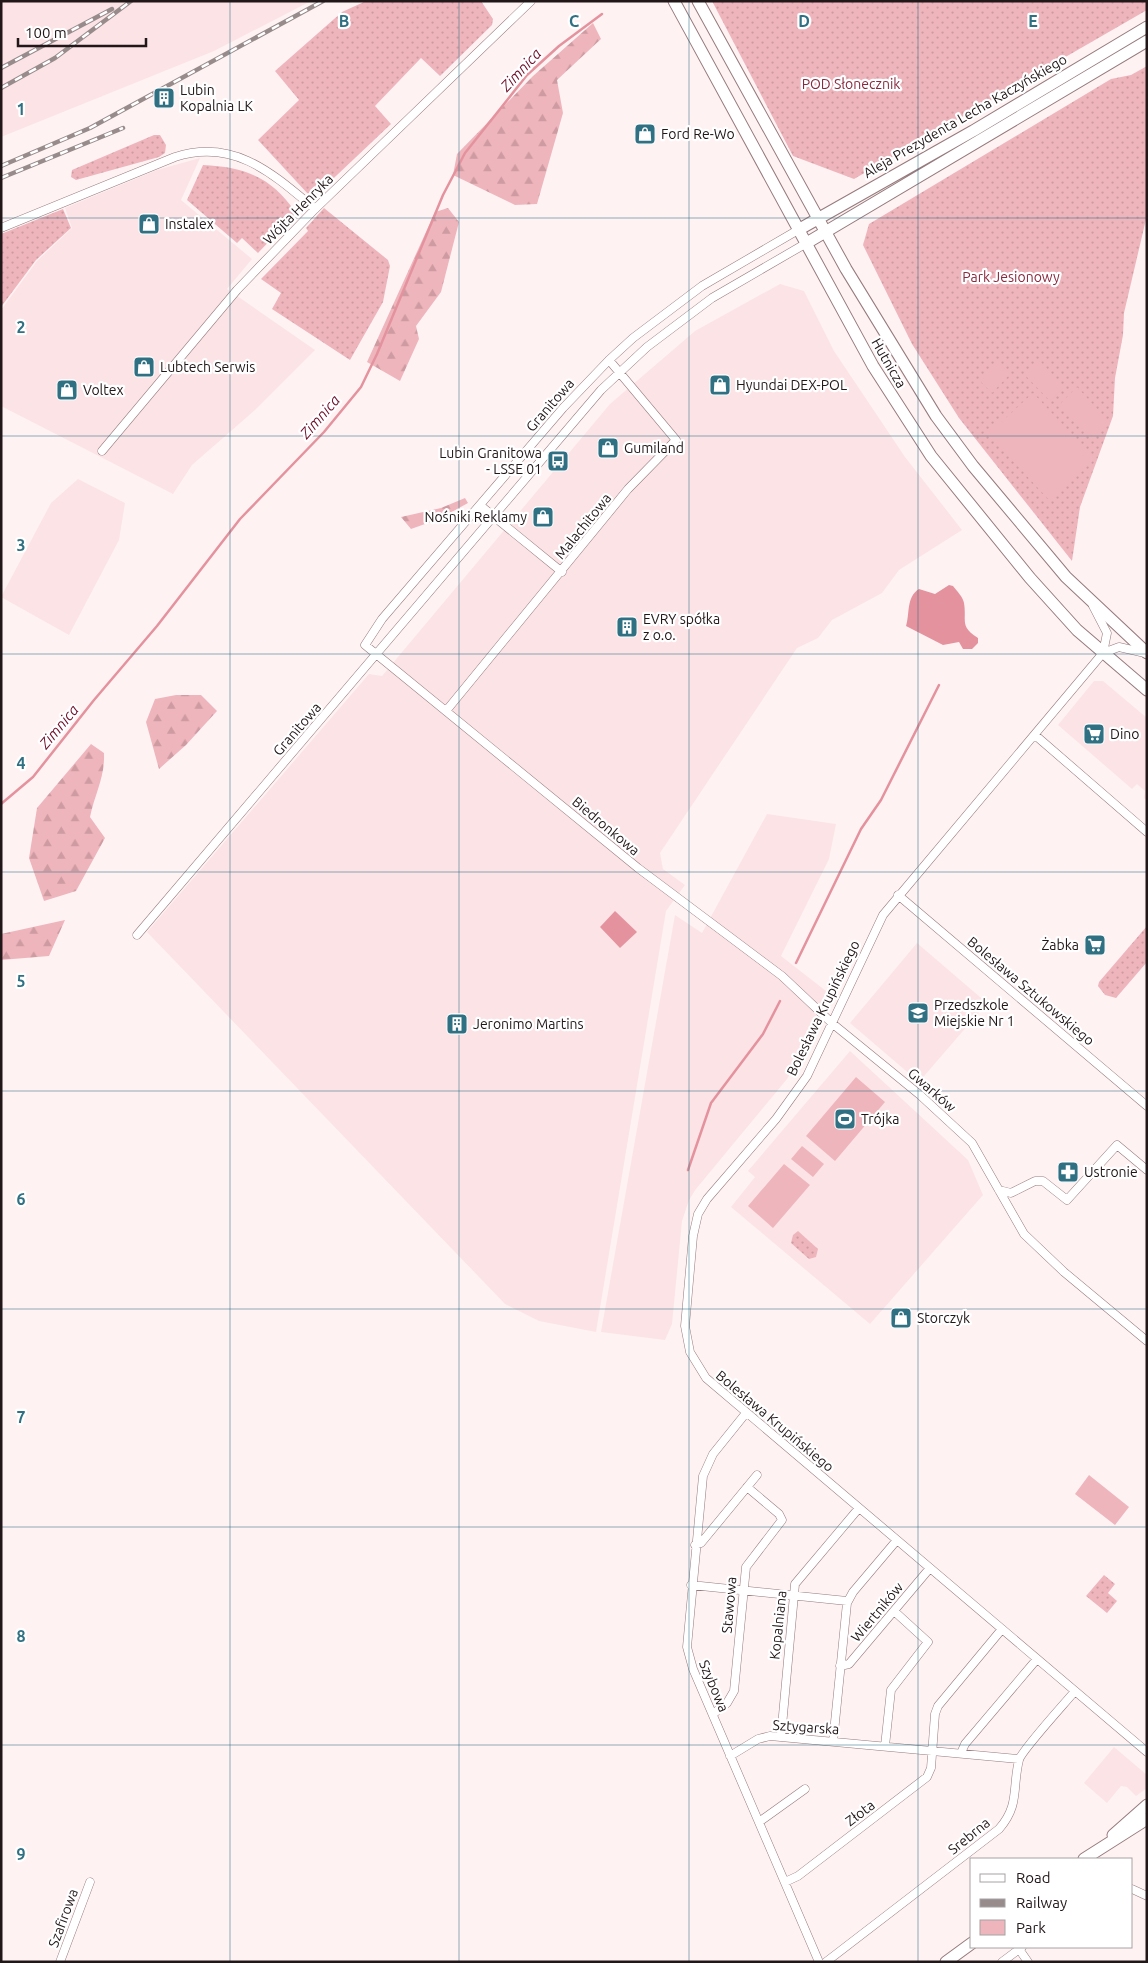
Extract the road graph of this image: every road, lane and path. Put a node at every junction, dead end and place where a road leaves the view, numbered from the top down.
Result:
1 (531, 1) edge
2 (674, 1) edge
3 (698, 1) edge
4 (1147, 27) edge
5 (1147, 41) edge
6 (315, 209) junction
7 (818, 219) junction
8 (1, 228) edge
9 (798, 230) junction
10 (825, 232) junction
11 (805, 244) junction
12 (609, 360) junction
13 (620, 372) junction
14 (102, 451) dead end
15 (481, 506) junction
16 (494, 515) junction
17 (562, 572) junction
18 (1092, 604) junction
19 (365, 645) joint
20 (1103, 653) junction
21 (1147, 653) edge
22 (377, 654) junction
23 (1147, 690) edge
24 (446, 711) junction
25 (1035, 735) junction
26 (1147, 832) edge
27 (898, 895) junction
28 (137, 935) dead end
29 (833, 1024) junction
30 (1147, 1106) edge
31 (1147, 1170) edge
32 (999, 1190) junction
33 (1147, 1341) edge
34 (746, 1413) junction
35 (758, 1475) dead end
36 (747, 1487) junction
37 (859, 1508) junction
38 (897, 1540) junction
39 (695, 1545) junction
40 (930, 1568) junction
41 (691, 1585) junction
42 (743, 1590) junction
43 (793, 1594) junction
44 (847, 1602) junction
45 (894, 1611) junction
46 (1002, 1629) junction
47 (1037, 1659) junction
48 (840, 1666) junction
49 (1075, 1691) junction
50 (712, 1714) junction
51 (781, 1737) junction
52 (833, 1742) junction
53 (885, 1746) junction
54 (932, 1751) junction
55 (1147, 1752) edge
56 (962, 1754) junction
57 (730, 1756) junction
58 (1019, 1759) junction
59 (805, 1789) dead end
60 (1147, 1805) edge
61 (1147, 1818) edge
62 (759, 1822) junction
63 (1105, 1844) junction
64 (1085, 1858) edge
65 (90, 1882) dead end
66 (785, 1882) junction
67 (1133, 1889) edge
68 (1147, 1896) edge
69 (970, 1944) edge
70 (1021, 1948) edge
71 (60, 1962) edge
72 (819, 1962) edge
73 (826, 1962) edge
74 (946, 1962) edge
75 (1002, 1962) edge
76 (1028, 1962) edge

1 - 6 street, Wójta Henryka
2 - 9 main road, Hutnicza
3 - 7 main road, Hutnicza
4 - 7 main road, Aleja Prezydenta Lecha Kaczyńskiego
5 - 10 main road, Aleja Prezydenta Lecha Kaczyńskiego
6 - 8 street
6 - 14 street, Wójta Henryka
7 - 9 main road, Aleja Prezydenta Lecha Kaczyńskiego
7 - 10 main road, Hutnicza
9 - 11 main road, Hutnicza
9 - 12 street, Granitowa
10 - 11 main road, Aleja Prezydenta Lecha Kaczyńskiego
10 - 18 main road, Hutnicza
11 - 13 street, Granitowa
11 - 20 main road, Hutnicza
12 - 13 street, Malachitowa
12 - 15 street, Granitowa
13 - 16 street, Granitowa
13 - 17 street, Malachitowa
15 - 16 street
15 - 19 street, Granitowa
16 - 17 street
16 - 22 street, Granitowa
17 - 24 street, Malachitowa
18 - 20 street
18 - 21 main road, Hutnicza
19 - 22 street, Biedronkowa
20 - 21 street
20 - 23 main road, Hutnicza
20 - 25 street, Bolesława Krupińskiego
22 - 24 street, Biedronkowa
22 - 28 street, Granitowa
24 - 29 street, Biedronkowa
25 - 26 street
25 - 27 street, Bolesława Krupińskiego
27 - 29 street, Bolesława Krupińskiego
27 - 30 street, Bolesława Sztukowskiego
29 - 32 street, Gwarków
29 - 34 street, Bolesława Krupińskiego
31 - 32 street
32 - 33 street, Gwarków
34 - 37 street, Bolesława Krupińskiego
34 - 39 street, Szybowa
35 - 36 street
36 - 39 street
36 - 42 street, Stawowa
37 - 38 street, Bolesława Krupińskiego
37 - 43 street, Kopalniana
38 - 40 street, Bolesława Krupińskiego
38 - 44 street
39 - 41 street, Szybowa
40 - 45 street, Wiertników
40 - 46 street, Bolesława Krupińskiego
41 - 42 street
41 - 50 street, Szybowa
42 - 43 street
42 - 50 street, Stawowa
43 - 44 street
43 - 51 street, Kopalniana
44 - 48 street, Wiertników
45 - 48 street, Wiertników
45 - 53 street
46 - 47 street, Bolesława Krupińskiego
46 - 54 street
47 - 49 street, Bolesława Krupińskiego
47 - 56 street
48 - 52 street, Wiertników
49 - 55 street, Bolesława Krupińskiego
49 - 58 street
50 - 57 street, Szybowa
51 - 52 street, Sztygarska
51 - 57 street, Sztygarska
52 - 53 street, Sztygarska
53 - 54 street, Sztygarska
54 - 56 street, Sztygarska
54 - 66 street, Złota
56 - 58 street, Sztygarska
57 - 62 street, Szybowa
58 - 73 street, Srebrna
59 - 62 street
60 - 63 main road
61 - 63 main road
62 - 66 street, Szybowa
63 - 64 main road
65 - 71 street, Szafirowa
66 - 72 street, Szybowa
67 - 68 street
69 - 74 main road
70 - 75 street
70 - 76 street

